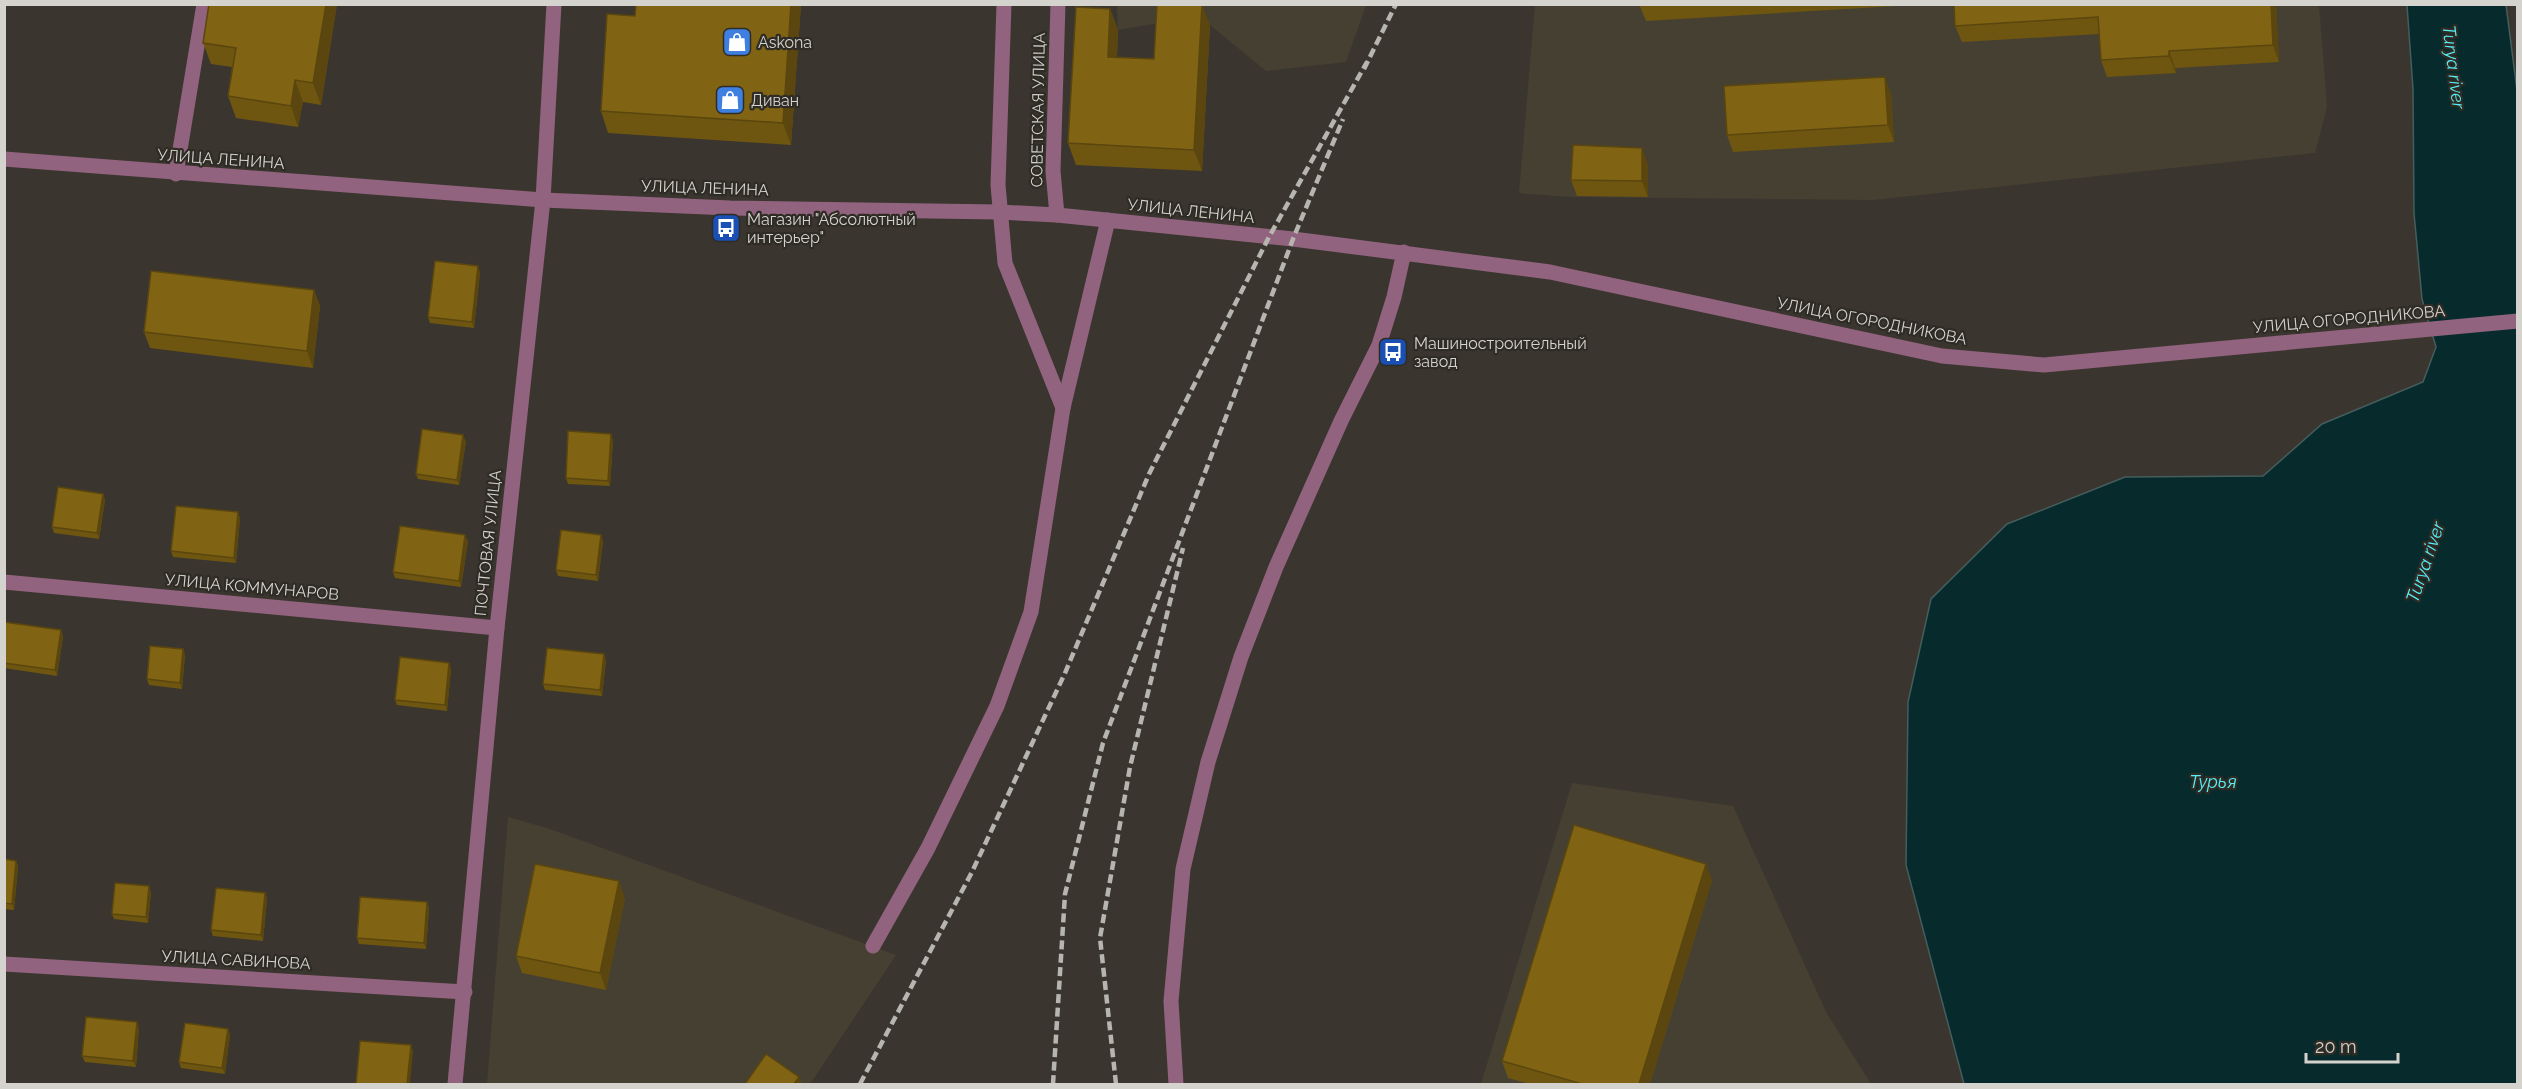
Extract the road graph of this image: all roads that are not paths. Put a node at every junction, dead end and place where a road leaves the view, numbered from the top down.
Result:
1 (204, 4) edge
2 (554, 4) edge
3 (1004, 4) edge
4 (1058, 4) edge
5 (4, 159) edge
6 (176, 174) junction
7 (543, 200) junction
8 (999, 212) junction
9 (1057, 215) junction
10 (1108, 220) junction
11 (1404, 252) junction
12 (2517, 321) edge
13 (1064, 408) junction
14 (4, 582) edge
15 (496, 628) junction
16 (873, 946) dead end
17 (4, 964) edge
18 (465, 992) junction
19 (455, 1084) edge
20 (1176, 1084) edge

1 - 6 street
2 - 7 street, ПОЧТОВАЯ УЛИЦА
3 - 8 street
4 - 9 street, СОВЕТСКАЯ УЛИЦА
5 - 6 street, УЛИЦА ЛЕНИНА
6 - 7 street, УЛИЦА ЛЕНИНА
7 - 8 street, УЛИЦА ЛЕНИНА
7 - 15 street, ПОЧТОВАЯ УЛИЦА
8 - 9 street, УЛИЦА ЛЕНИНА
8 - 13 street
9 - 10 street, УЛИЦА ЛЕНИНА
10 - 11 street, УЛИЦА ЛЕНИНА
10 - 13 street
11 - 12 street, УЛИЦА ОГОРОДНИКОВА
11 - 20 street
13 - 16 street
14 - 15 street, УЛИЦА КОММУНАРОВ
15 - 18 street, ПОЧТОВАЯ УЛИЦА
17 - 18 street, УЛИЦА САВИНОВА
18 - 19 street, ПОЧТОВАЯ УЛИЦА

